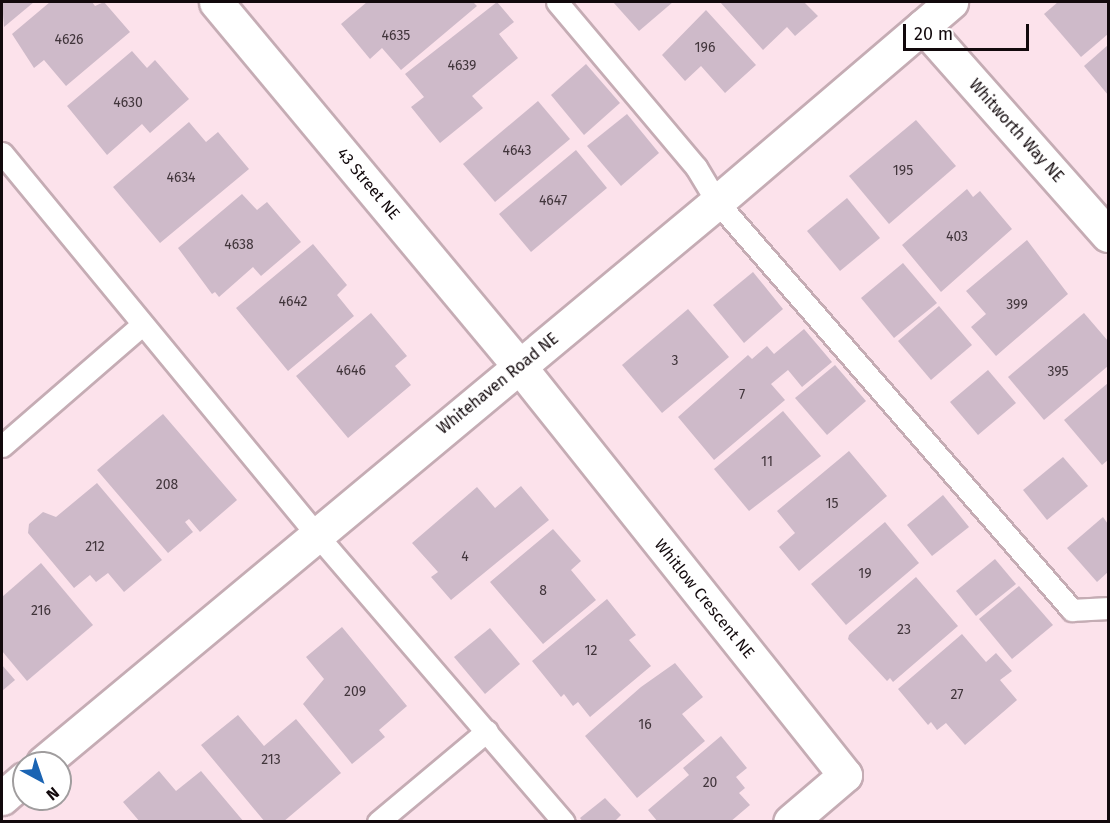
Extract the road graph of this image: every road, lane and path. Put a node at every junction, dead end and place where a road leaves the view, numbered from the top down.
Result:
1 (216, 2) edge
2 (558, 2) edge
3 (951, 2) edge
4 (923, 27) junction
5 (2, 153) edge
6 (717, 202) junction
7 (1108, 235) edge
8 (143, 324) junction
9 (519, 366) junction
10 (2, 446) edge
11 (316, 534) junction
12 (1108, 608) edge
13 (487, 730) junction
14 (57, 751) edge
15 (378, 822) edge
16 (564, 822) edge
17 (790, 822) edge

1 - 9 street, 43 Street NE
2 - 6 lane
3 - 4 street, Whitehaven Road NE
4 - 6 street, Whitehaven Road NE
4 - 7 street, Whitworth Way NE
5 - 8 lane
6 - 9 street, Whitehaven Road NE
6 - 12 lane
8 - 10 lane
8 - 11 lane
9 - 11 street, Whitehaven Road NE
9 - 17 street, Whitlow Crescent NE
11 - 13 lane
11 - 14 street, Whitehaven Road NE
13 - 15 lane
13 - 16 lane

